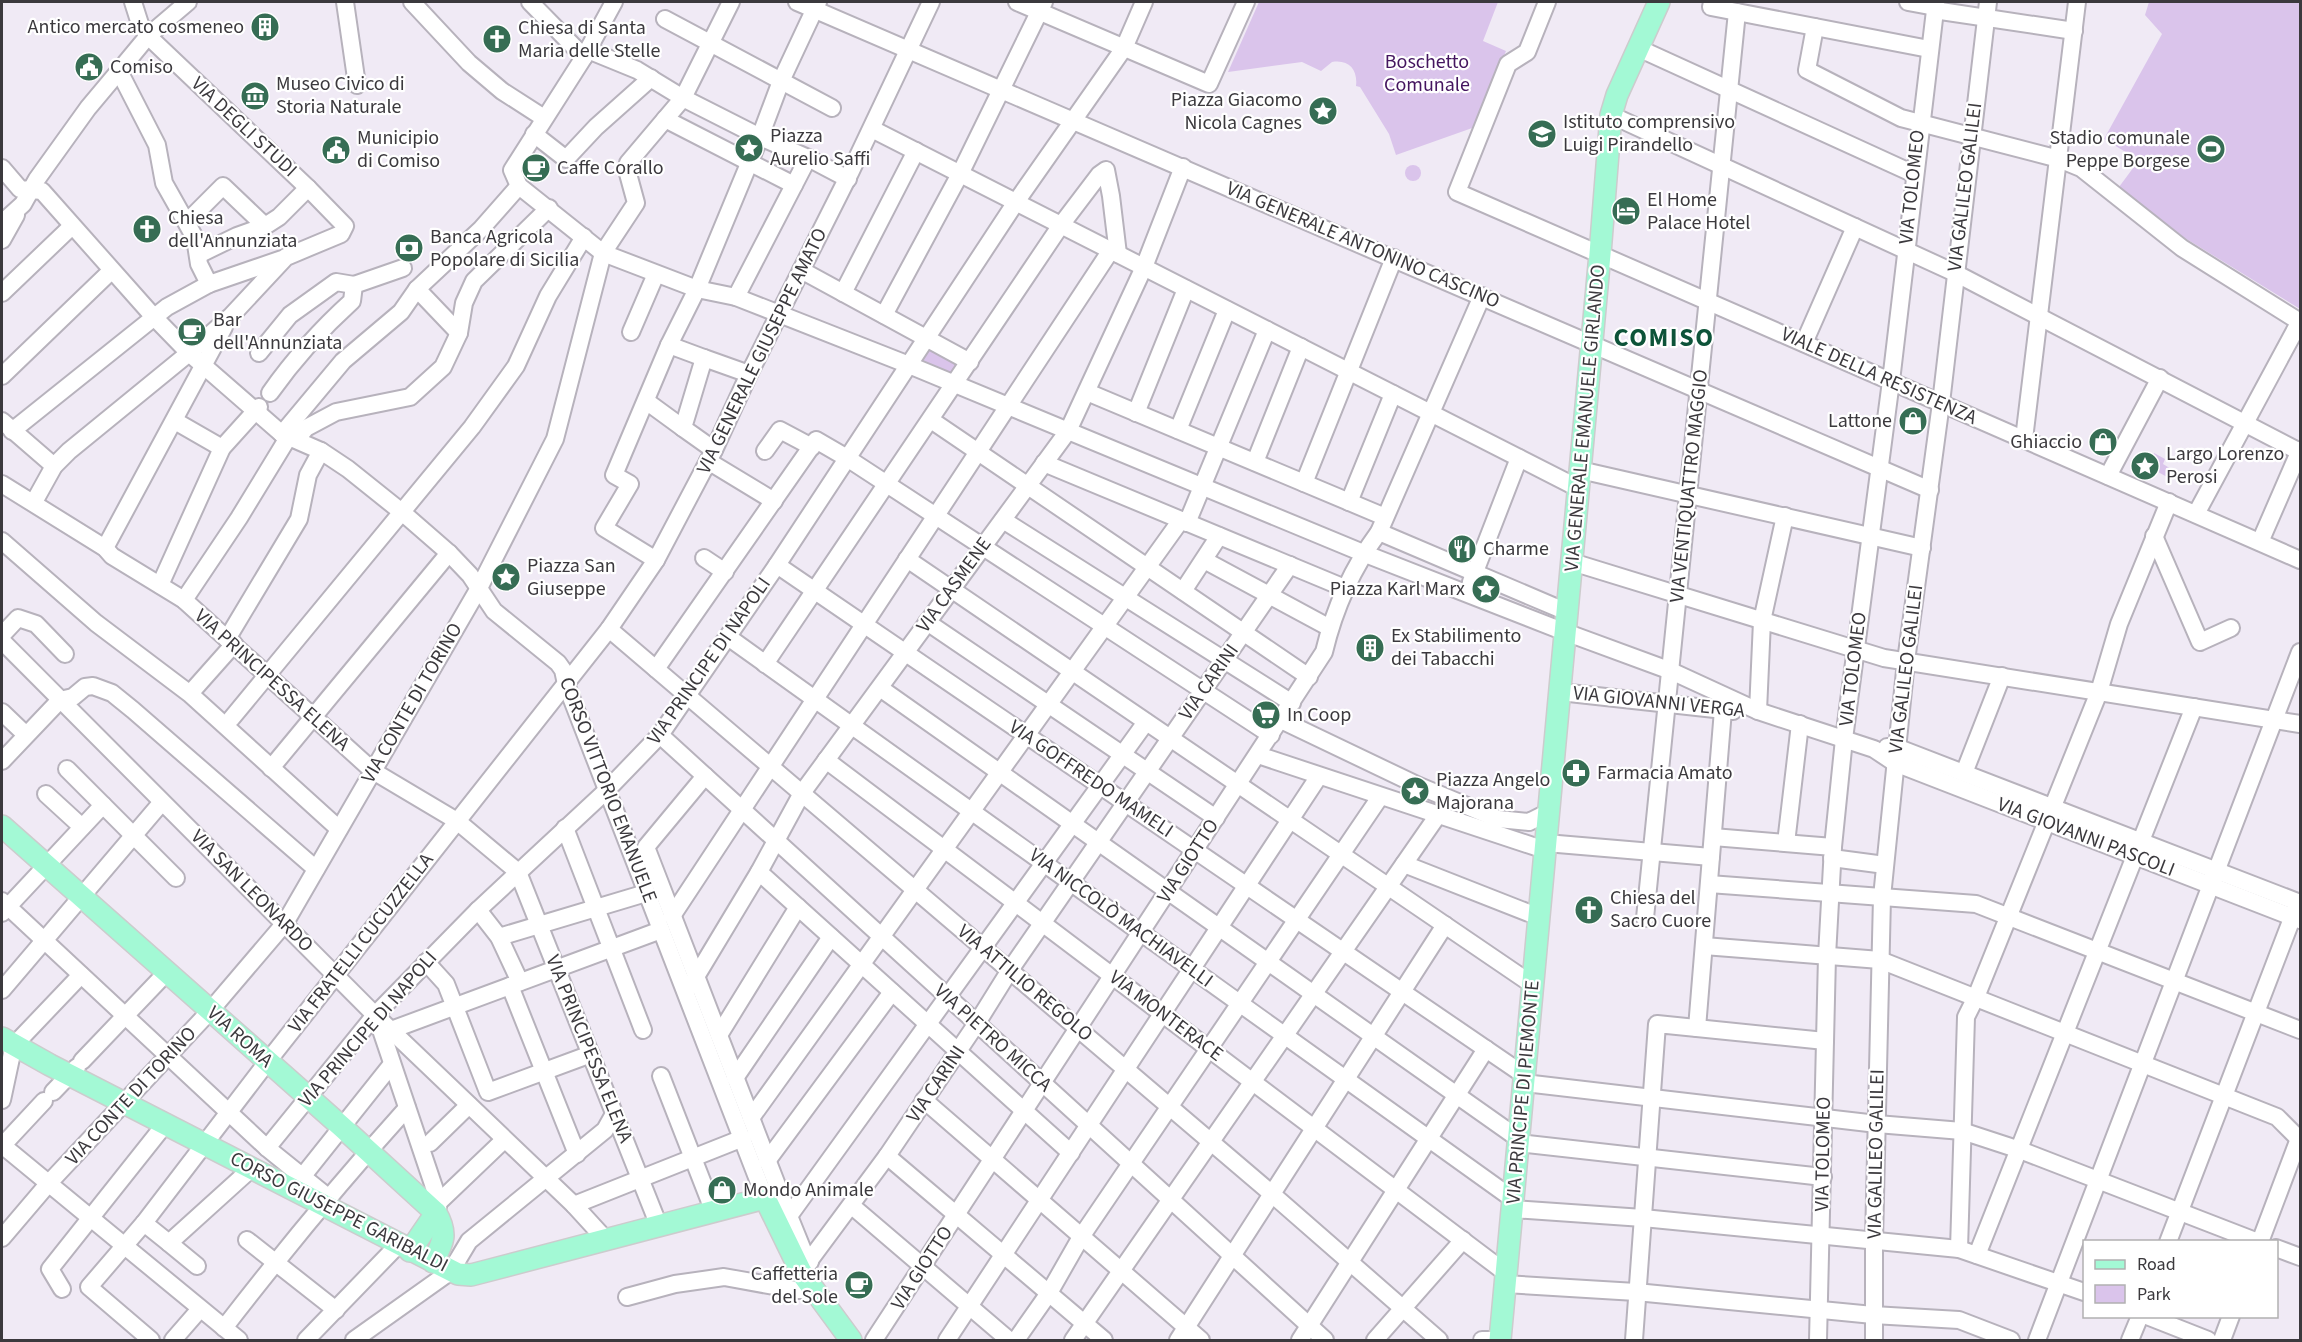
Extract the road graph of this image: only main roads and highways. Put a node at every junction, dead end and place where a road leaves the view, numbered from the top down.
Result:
1 (1659, 2) edge
2 (2, 826) edge
3 (1546, 846) joint
4 (12, 1040) edge
5 (765, 1198) joint
6 (437, 1208) junction
7 (404, 1248) junction
8 (442, 1266) junction
9 (851, 1341) edge
10 (1500, 1341) edge

1 - 3 main road, VIA GENERALE EMANUELE GIRLANDO
2 - 6 main road, VIA ROMA
3 - 10 main road, VIA PRINCIPE DI PIEMONTE
4 - 7 main road, CORSO GIUSEPPE GARIBALDI
5 - 8 main road, CORSO GIUSEPPE GARIBALDI
5 - 9 main road, CORSO VITTORIO EMANUELE
6 - 7 main road
6 - 8 main road
7 - 8 main road, CORSO GIUSEPPE GARIBALDI

